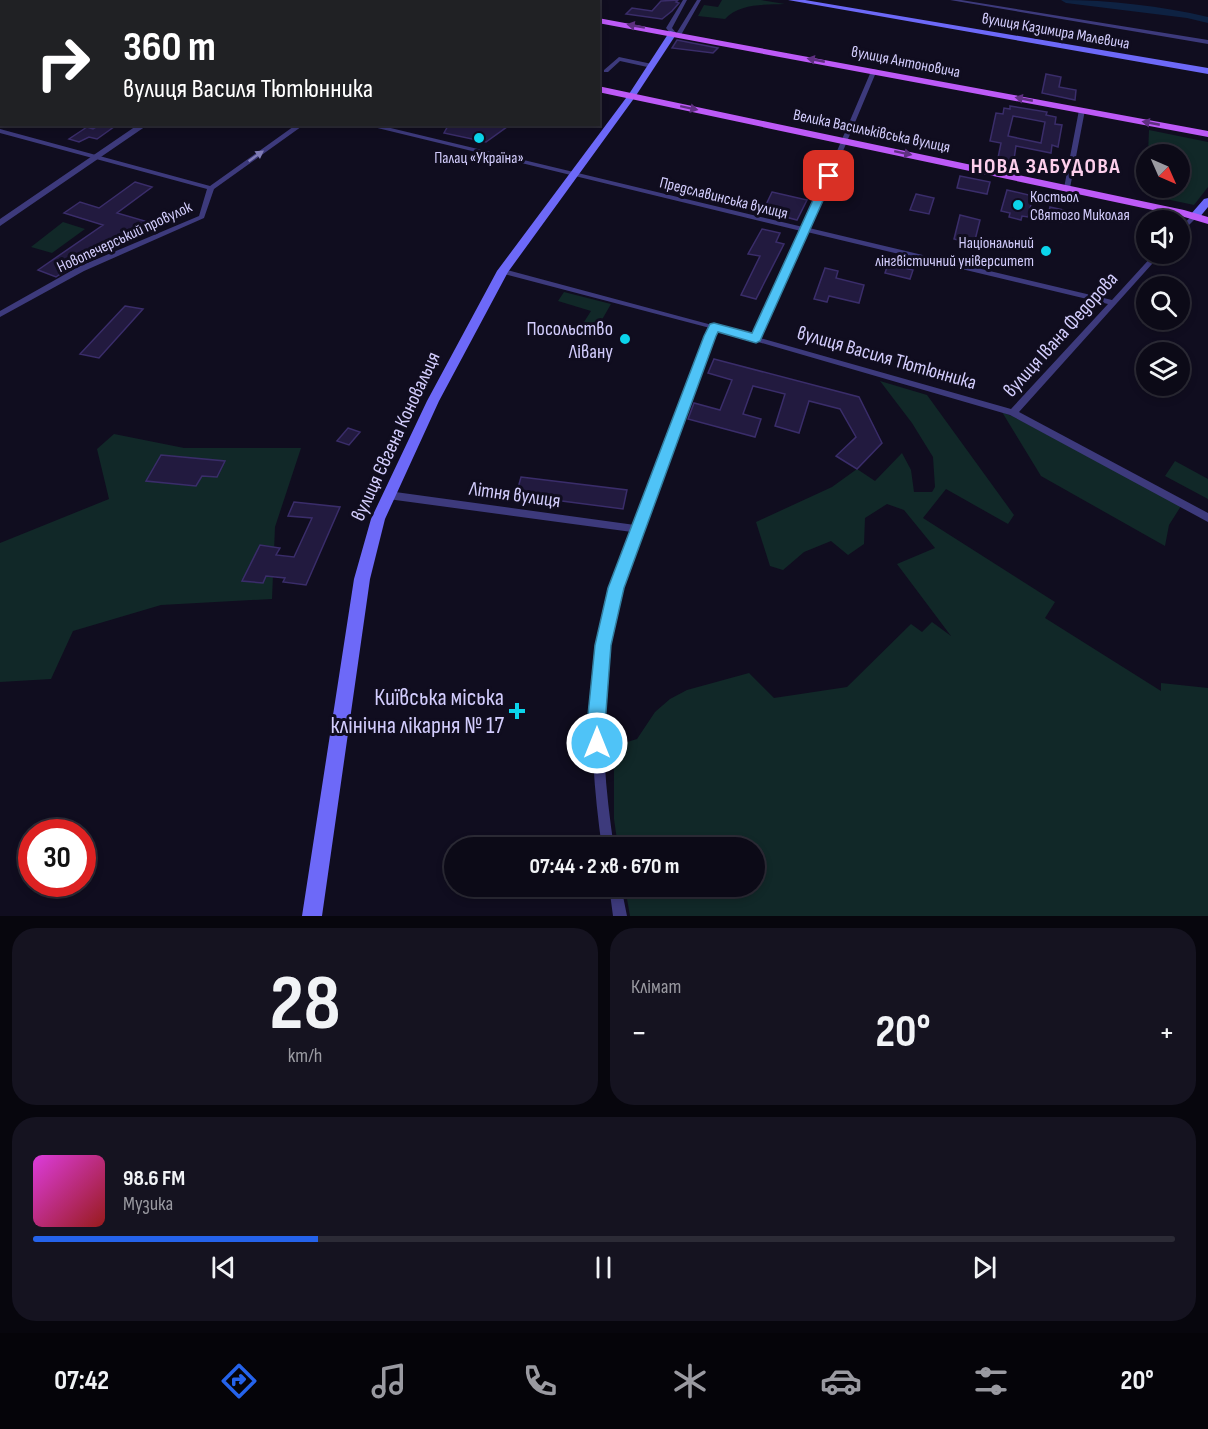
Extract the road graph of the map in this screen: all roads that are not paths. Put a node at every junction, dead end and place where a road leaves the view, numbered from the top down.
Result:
1 (685, 0) edge
2 (699, 0) edge
3 (792, 0) edge
4 (952, 0) edge
5 (600, 20) edge
6 (676, 34) junction
7 (1208, 42) edge
8 (652, 66) junction
9 (874, 70) junction
10 (606, 71) dead end
11 (1208, 71) edge
12 (600, 88) edge
13 (632, 96) junction
14 (1082, 110) junction
15 (142, 126) edge
16 (299, 126) edge
17 (372, 126) edge
18 (0, 131) edge
19 (1208, 134) edge
20 (841, 150) junction
21 (96, 158) junction
22 (574, 175) junction
23 (210, 188) junction
24 (1067, 188) junction
25 (1208, 201) edge
26 (1194, 216) junction
27 (1190, 220) edge
28 (1208, 221) edge
29 (0, 223) edge
30 (804, 231) junction
31 (1149, 264) edge
32 (503, 271) junction
33 (1113, 303) junction
34 (0, 314) edge
35 (714, 327) junction
36 (756, 338) junction
37 (1013, 413) junction
38 (388, 495) junction
39 (1208, 518) edge
40 (638, 530) junction
41 (607, 837) edge
42 (617, 897) edge
43 (312, 916) edge
44 (620, 916) edge

1 - 6 street
2 - 6 street
3 - 11 main road, вулиця Казимира Малевича
4 - 7 street
6 -> 5 main road, вулиця Антоновича
6 - 8 main road, вулиця Євгена Коновальця
9 -> 6 main road, вулиця Антоновича
8 - 10 street
8 - 13 main road, вулиця Євгена Коновальця
14 -> 9 main road, вулиця Антоновича
9 - 20 street
12 - 13 main road, Велика Васильківська вулиця
13 -> 20 main road, Велика Васильківська вулиця
13 - 22 main road, вулиця Євгена Коновальця
19 -> 14 main road, вулиця Антоновича
14 - 24 street
15 - 21 street
23 -> 16 street, Новопечерський провулок
17 - 22 street, Предславинська вулиця
18 - 21 street
20 -> 24 main road, Велика Васильківська вулиця
20 - 30 street
21 - 23 street
21 - 29 street
22 - 30 street, Предславинська вулиця
22 - 32 main road, вулиця Євгена Коновальця
23 - 34 street, Новопечерський провулок
24 - 26 main road, Велика Васильківська вулиця
25 - 26 main road
26 - 27 street
26 - 28 main road, Велика Васильківська вулиця
30 - 33 street, Предславинська вулиця
30 - 36 street
31 - 33 street, вулиця Івана Федорова
32 - 35 street, вулиця Василя Тютюнника
32 - 38 main road, вулиця Євгена Коновальця
33 - 37 street, вулиця Івана Федорова
35 - 36 street, вулиця Василя Тютюнника
35 - 40 street
36 - 37 street, вулиця Василя Тютюнника
37 - 39 street, вулиця Василя Тютюнника
38 - 40 street, Літня вулиця
38 - 43 main road, вулиця Євгена Коновальця
40 - 41 street
42 - 44 street

